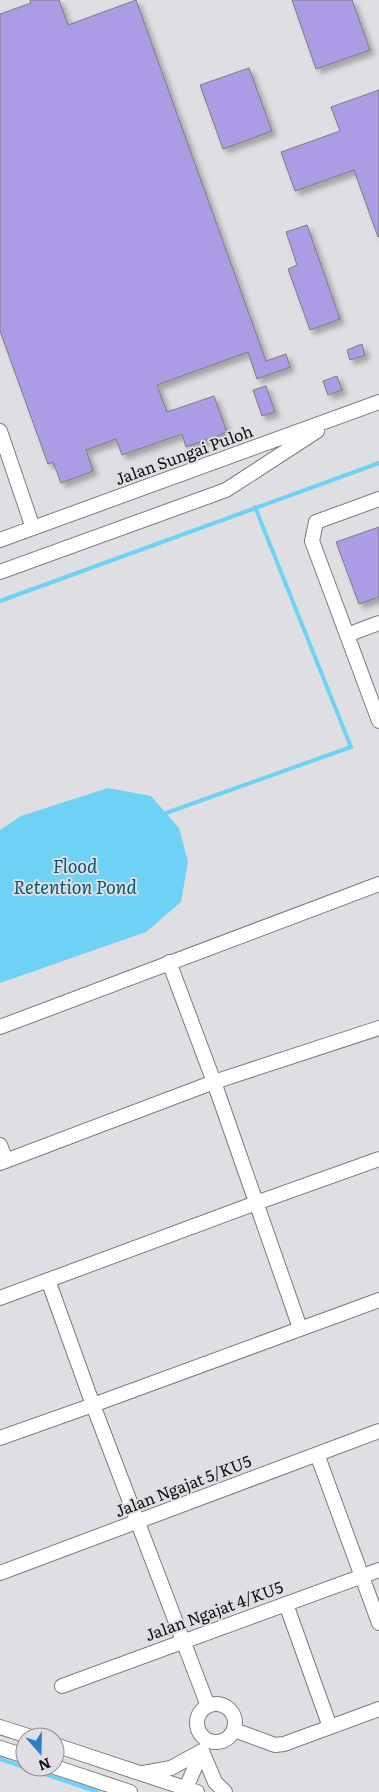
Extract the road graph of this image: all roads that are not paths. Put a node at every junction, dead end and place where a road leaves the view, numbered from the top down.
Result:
1 (379, 402) edge
2 (338, 417) junction
3 (0, 431) edge
4 (379, 499) edge
5 (33, 528) junction
6 (0, 540) edge
7 (0, 572) edge
8 (379, 623) edge
9 (347, 634) junction
10 (379, 721) edge
11 (379, 884) edge
12 (169, 962) junction
13 (0, 1027) edge
14 (379, 1028) edge
15 (214, 1082) junction
16 (0, 1145) edge
17 (379, 1159) edge
18 (3, 1162) edge
19 (256, 1203) junction
20 (48, 1280) junction
21 (0, 1298) edge
22 (379, 1300) edge
23 (300, 1328) junction
24 (93, 1406) junction
25 (379, 1431) edge
26 (0, 1438) edge
27 (317, 1454) junction
28 (138, 1522) junction
29 (379, 1570) edge
30 (0, 1573) edge
31 (362, 1576) junction
32 (286, 1604) junction
33 (379, 1623) edge
34 (184, 1641) junction
35 (62, 1686) dead end
36 (208, 1706) junction
37 (379, 1708) edge
38 (0, 1727) edge
39 (330, 1727) junction
40 (234, 1730) junction
41 (15, 1732) edge
42 (205, 1746) junction
43 (0, 1748) edge
44 (65, 1748) edge
45 (15, 1753) edge
46 (65, 1770) edge
47 (140, 1773) junction
48 (188, 1791) edge
49 (130, 1792) edge
50 (225, 1792) edge

1 - 2 street, Jalan Sungai Puloh
2 - 5 street, Jalan Sungai Puloh
2 - 7 street
3 - 5 street
4 - 9 street
5 - 6 street, Jalan Sungai Puloh
8 - 9 street
9 - 10 street
11 - 12 street
12 - 13 street
12 - 15 street
14 - 15 street
15 - 18 street
15 - 19 street
16 - 18 street
17 - 19 street
19 - 20 street
19 - 23 street
20 - 21 street
20 - 24 street
22 - 23 street
23 - 24 street
24 - 26 street
24 - 28 street
25 - 27 street, Jalan Ngajat 5/KU5
27 - 28 street, Jalan Ngajat 5/KU5
27 - 31 street
28 - 30 street, Jalan Ngajat 5/KU5
28 - 34 street
29 - 31 street, Jalan Ngajat 4/KU5
31 - 32 street, Jalan Ngajat 4/KU5
31 - 33 street
32 - 34 street, Jalan Ngajat 4/KU5
32 - 39 street
34 - 35 street, Jalan Ngajat 4/KU5
34 - 36 street
36 - 40 street
36 - 42 street
37 - 39 street
38 - 41 street
39 - 40 street
40 - 42 street
42 - 47 street
42 - 48 street
42 - 50 street
43 - 45 street
44 - 47 street
46 - 49 street
47 - 48 street

